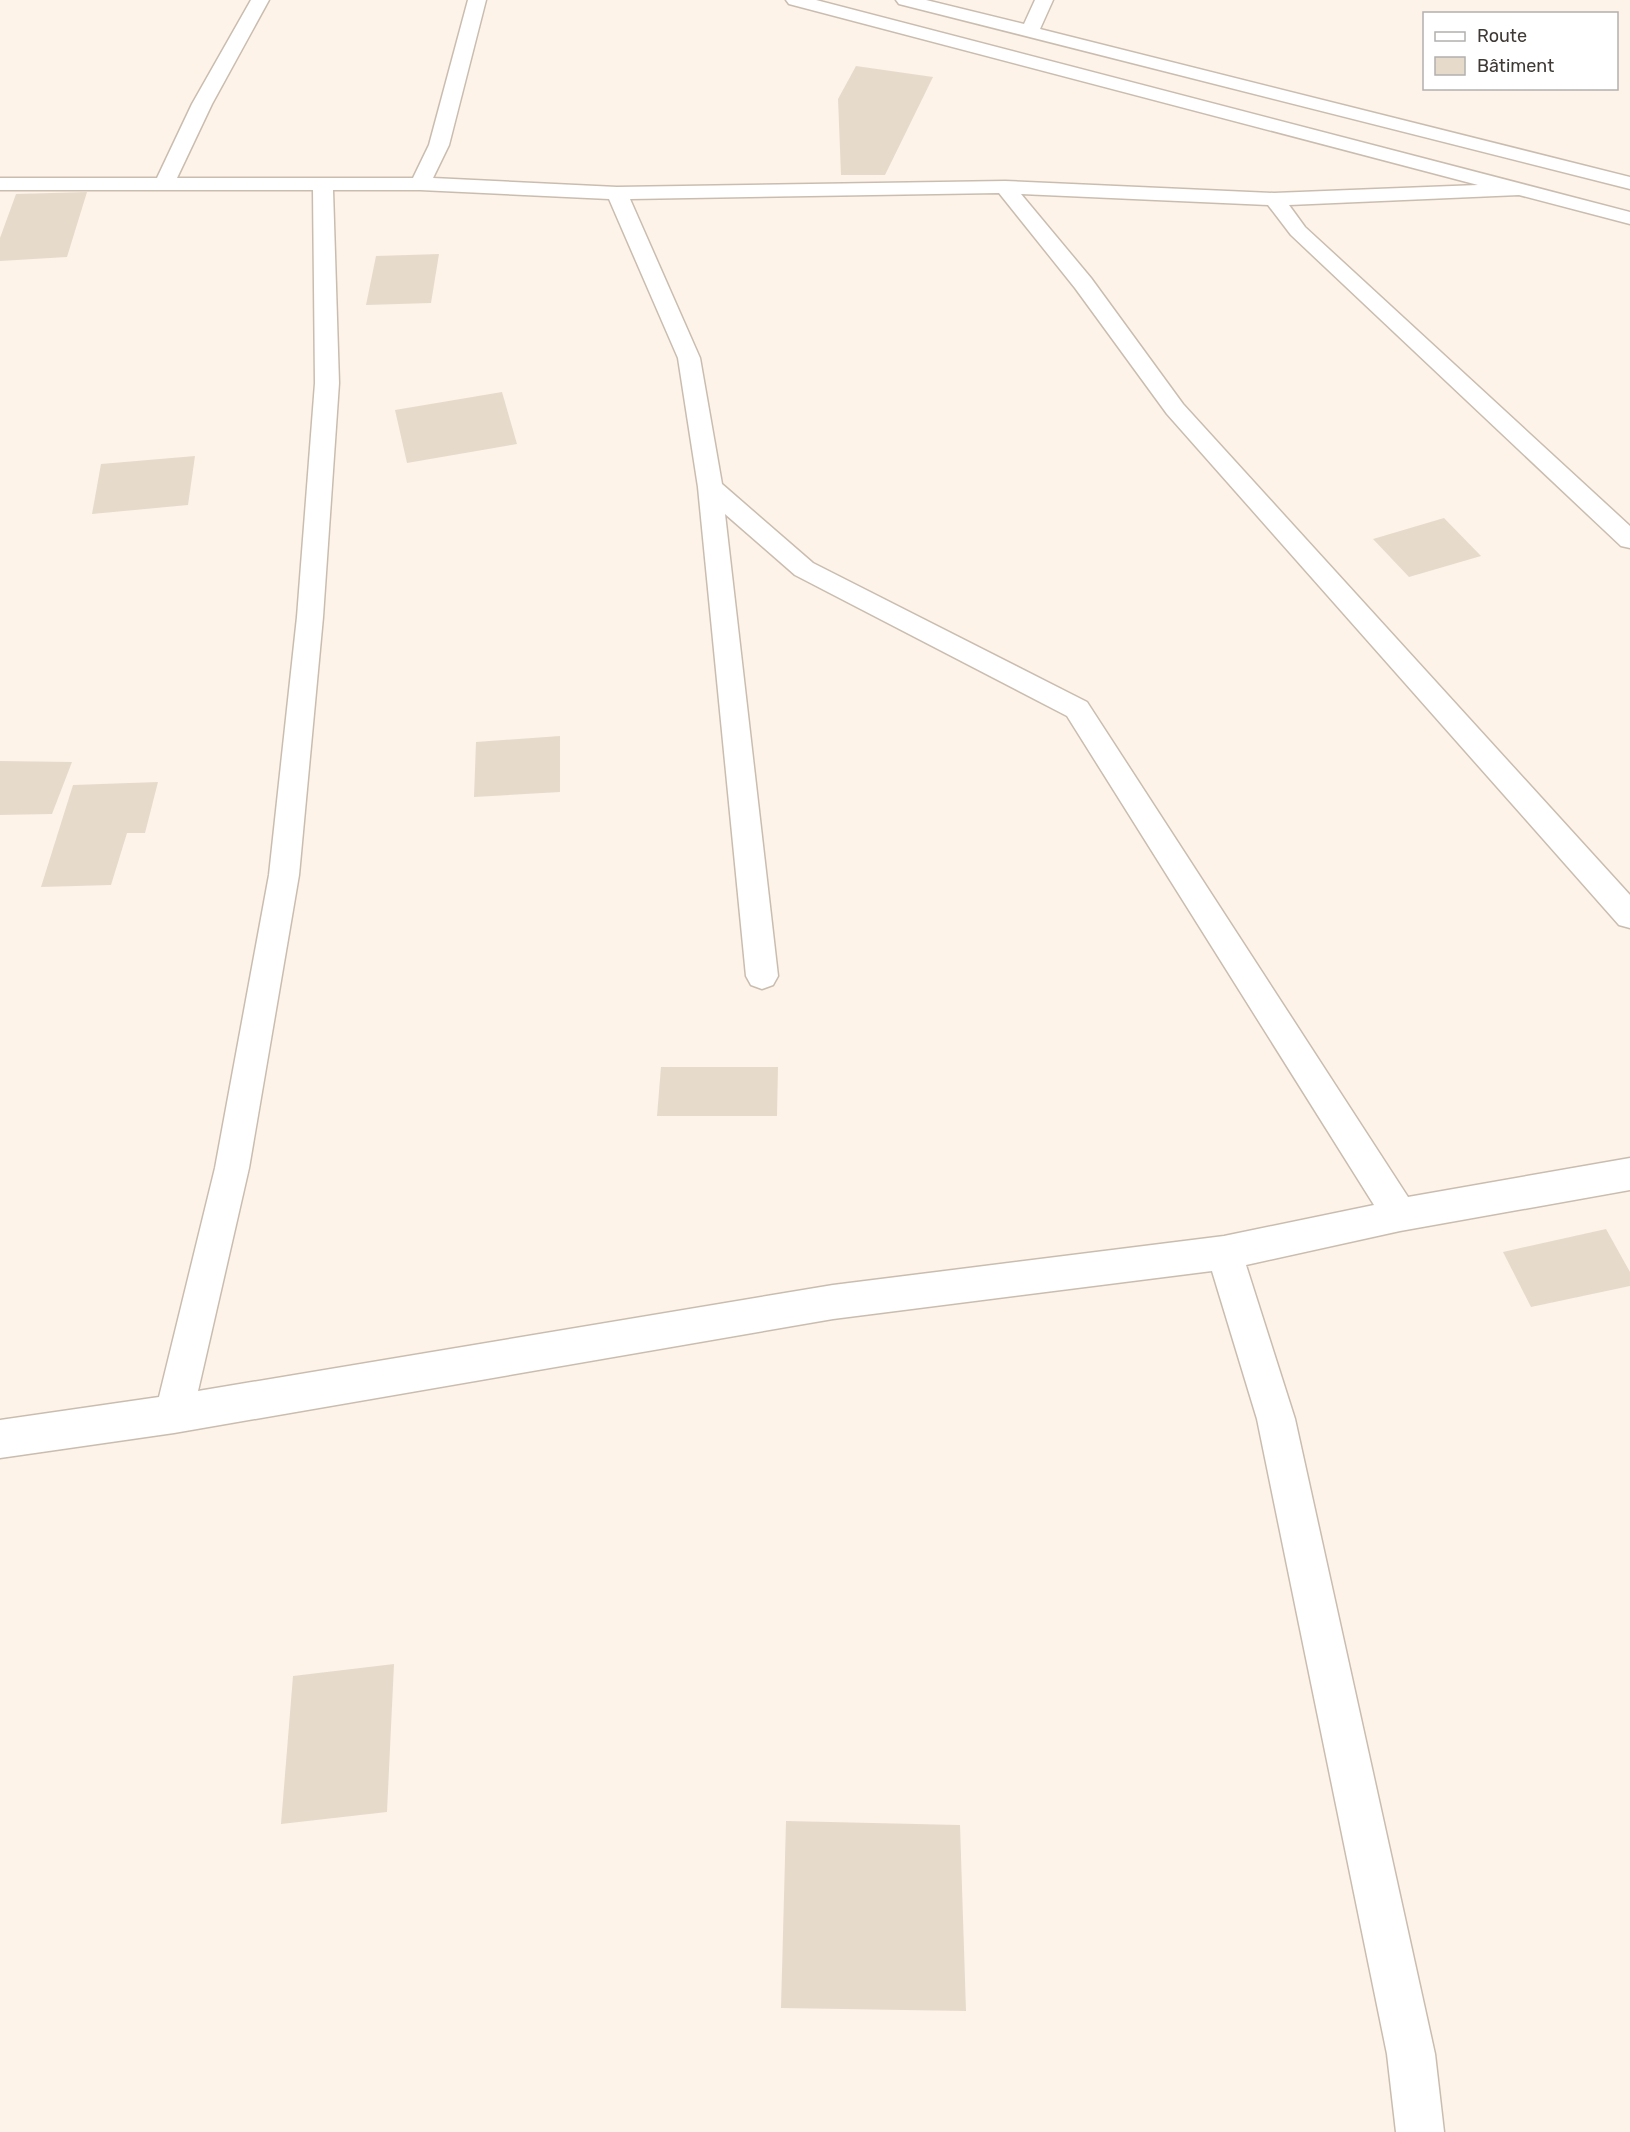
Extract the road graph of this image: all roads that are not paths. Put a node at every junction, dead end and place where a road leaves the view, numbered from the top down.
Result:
1 (260, 0) edge
2 (477, 0) edge
3 (795, 0) edge
4 (905, 0) edge
5 (1044, 0) edge
6 (1029, 32) junction
7 (1630, 183) edge
8 (0, 184) edge
9 (164, 184) junction
10 (420, 184) junction
11 (324, 186) junction
12 (1005, 187) junction
13 (1519, 189) junction
14 (617, 193) junction
15 (1274, 199) junction
16 (1630, 218) edge
17 (710, 487) junction
18 (1630, 540) edge
19 (1630, 916) edge
20 (762, 976) dead end
21 (1630, 1174) edge
22 (1400, 1215) junction
23 (1224, 1253) junction
24 (174, 1414) junction
25 (0, 1439) edge
26 (1420, 2132) edge

1 - 9 street
2 - 10 street
3 - 13 street
4 - 6 street
5 - 6 street
6 - 7 street
8 - 9 street
9 - 11 street
10 - 11 street
10 - 14 street
11 - 24 street
12 - 14 street
12 - 15 street
12 - 19 street
13 - 15 street
13 - 16 street
14 - 17 street
15 - 18 street
17 - 20 street
17 - 22 street
21 - 22 street
22 - 23 street
23 - 24 street
23 - 26 street
24 - 25 street

